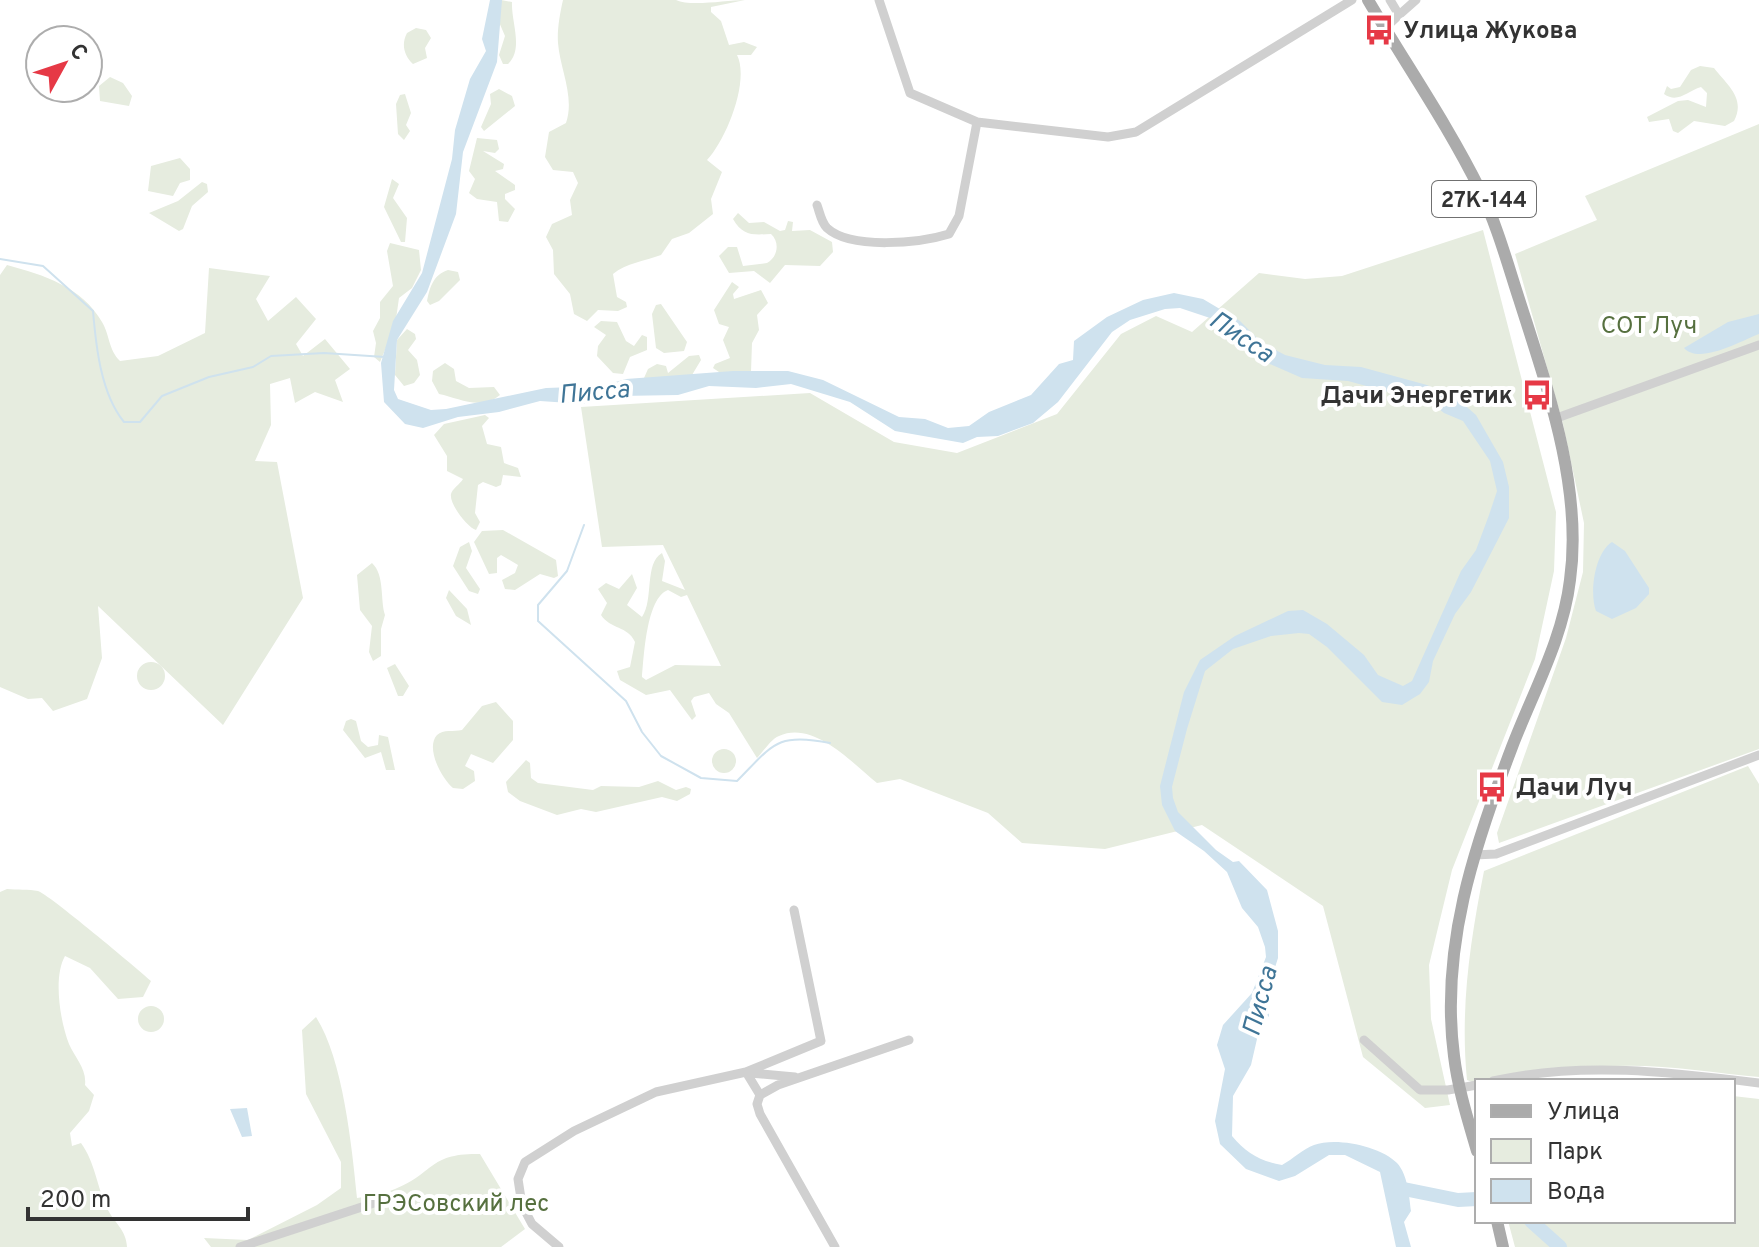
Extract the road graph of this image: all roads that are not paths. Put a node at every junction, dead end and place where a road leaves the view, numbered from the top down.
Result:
1 (879, 0) edge
2 (1352, 0) edge
3 (1368, 0) edge
4 (1390, 0) edge
5 (1416, 0) edge
6 (1333, 5) edge
7 (1399, 15) junction
8 (1385, 28) junction
9 (977, 122) junction
10 (817, 205) dead end
11 (1759, 345) edge
12 (1554, 419) junction
13 (1759, 755) edge
14 (1474, 855) junction
15 (794, 910) dead end
16 (909, 1040) dead end
17 (1364, 1040) dead end
18 (746, 1072) junction
19 (799, 1078) junction
20 (1502, 1079) edge
21 (1719, 1079) edge
22 (1735, 1081) edge
23 (1759, 1083) edge
24 (1475, 1085) edge
25 (1460, 1089) junction
26 (760, 1095) junction
27 (1475, 1144) edge
28 (377, 1202) dead end
29 (1497, 1223) edge
30 (240, 1247) edge
31 (559, 1247) edge
32 (835, 1247) edge
33 (1503, 1247) edge

1 - 9 street
2 - 6 street
3 - 8 main road, 27К-144
4 - 7 street
5 - 7 street
6 - 9 street
7 - 8 street
8 - 12 main road, 27К-144
9 - 10 street
11 - 12 street
12 - 14 main road, 27К-144
13 - 14 street
14 - 25 main road, 27К-144
15 - 18 street
16 - 19 street
17 - 25 street
18 - 19 street
18 - 26 street
18 - 31 street
19 - 26 street
20 - 21 street
22 - 23 street
24 - 25 street
25 - 27 main road, 27К-144
26 - 32 street
28 - 30 street
29 - 33 main road

